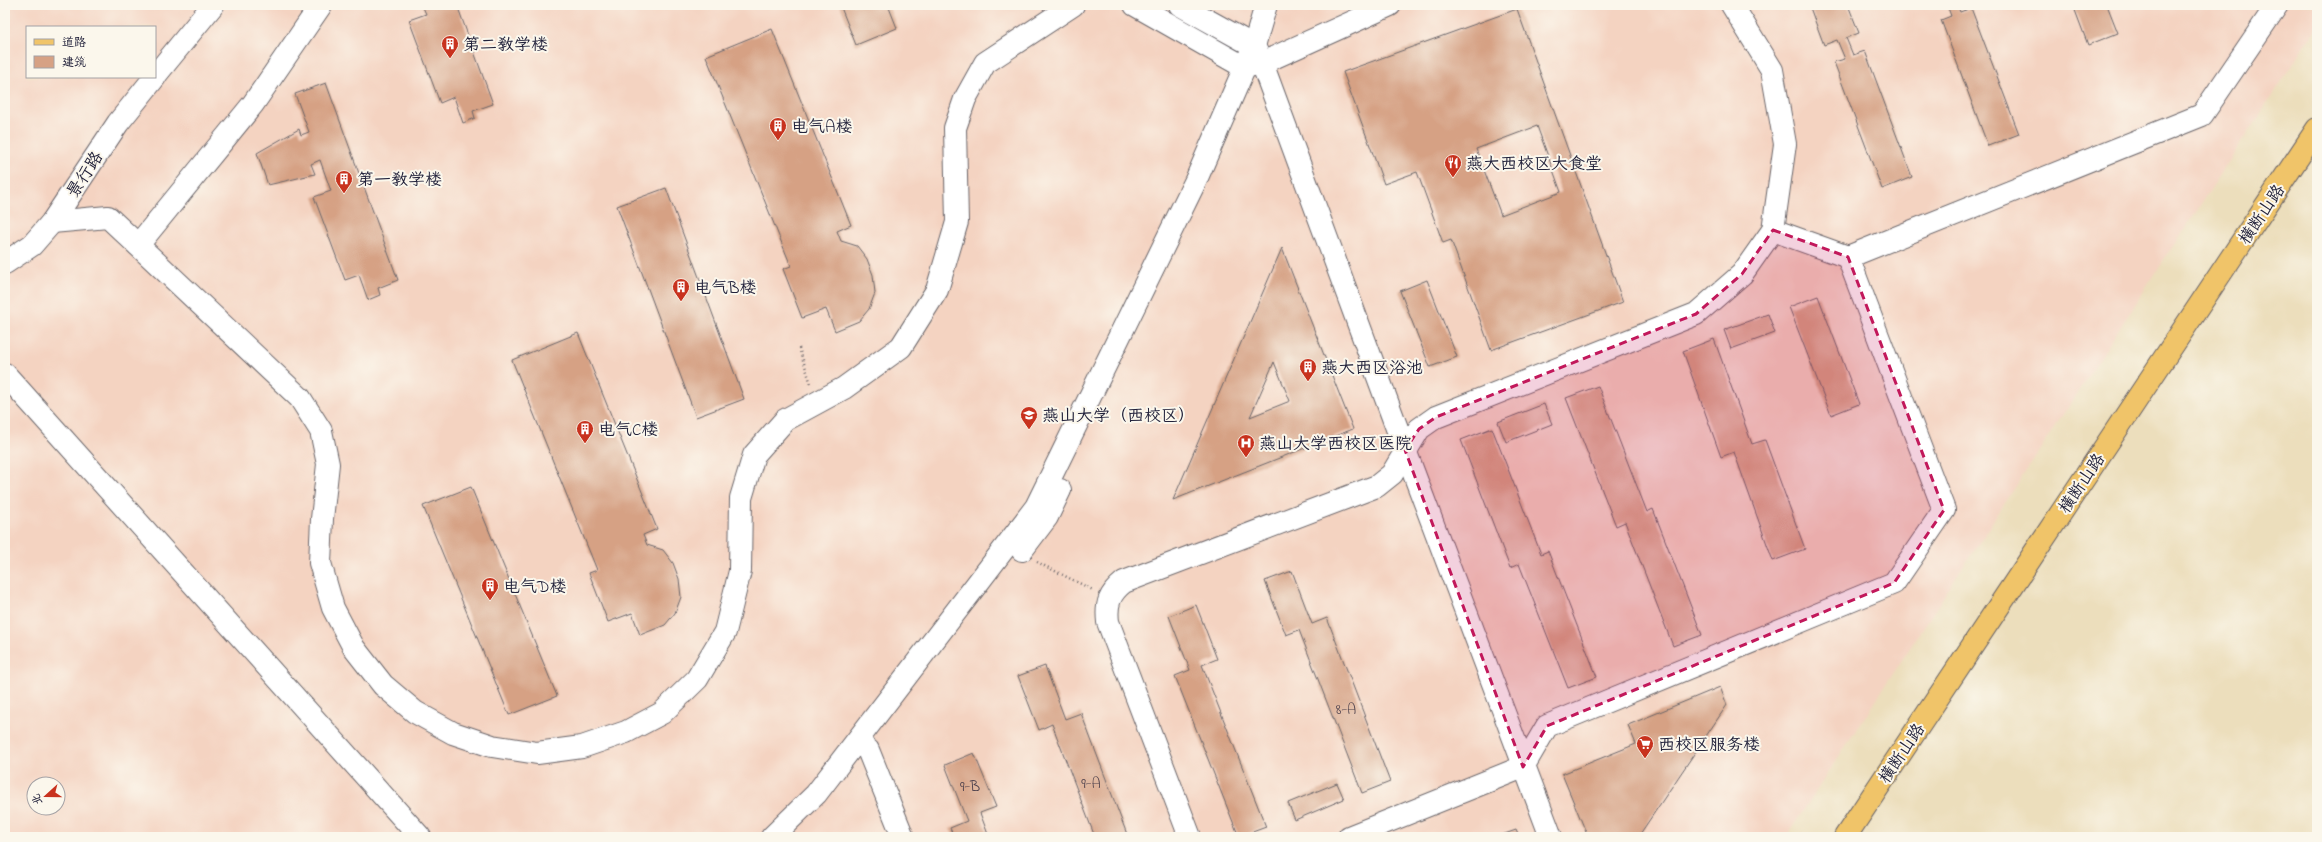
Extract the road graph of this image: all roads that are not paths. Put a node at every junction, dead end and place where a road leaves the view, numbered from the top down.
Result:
1 (213, 5) edge
2 (321, 5) edge
3 (1072, 5) edge
4 (1135, 5) edge
5 (1180, 5) edge
6 (1266, 5) edge
7 (1281, 5) edge
8 (1390, 5) edge
9 (1732, 5) edge
10 (2277, 5) edge
11 (1253, 58) junction
12 (156, 76) edge
13 (154, 78) edge
14 (2317, 129) edge
15 (52, 222) junction
16 (1773, 230) junction
17 (138, 245) junction
18 (1848, 257) junction
19 (5, 263) edge
20 (5, 374) edge
21 (1404, 450) junction
22 (862, 746) junction
23 (1523, 767) junction
24 (420, 837) edge
25 (772, 837) edge
26 (794, 837) edge
27 (903, 837) edge
28 (1190, 837) edge
29 (1349, 837) edge
30 (1551, 837) edge
31 (1845, 837) edge

1 - 12 street, 景行路
2 - 17 street
3 - 17 street
4 - 11 street
5 - 11 street
6 - 11 street
7 - 11 street
8 - 11 street
9 - 16 street
10 - 18 street
11 - 21 street
11 - 22 street
11 - 22 street
13 - 15 street, 景行路
14 - 31 main road, 横断山路
15 - 17 street
15 - 19 street, 景行路
16 - 18 street
16 - 21 street
18 - 23 street
20 - 24 street
21 - 23 street
21 - 28 street
22 - 25 street
22 - 26 street
22 - 27 street
23 - 29 street
23 - 30 street

